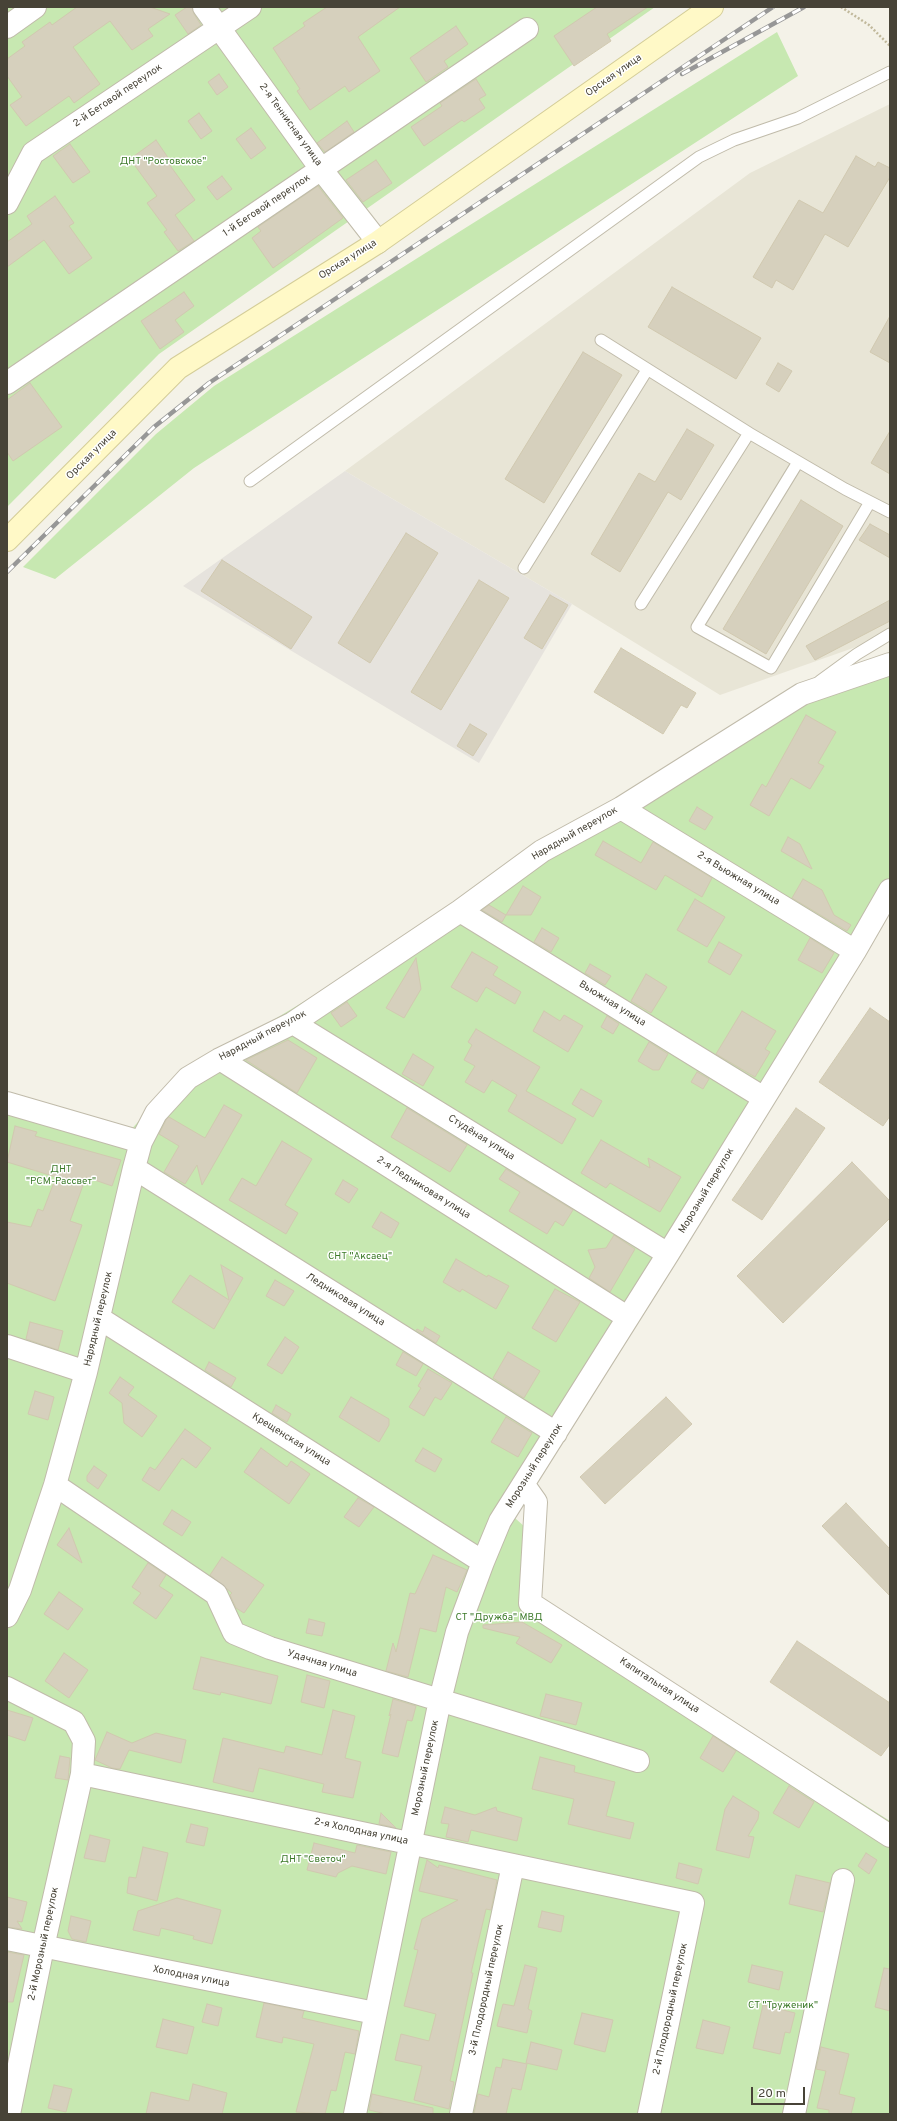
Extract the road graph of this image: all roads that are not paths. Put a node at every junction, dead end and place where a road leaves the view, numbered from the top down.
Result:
1 (35, 7) edge
2 (204, 7) edge
3 (250, 7) edge
4 (712, 7) edge
5 (7, 27) edge
6 (220, 28) junction
7 (527, 29) dead end
8 (890, 72) edge
9 (321, 169) junction
10 (7, 203) edge
11 (378, 242) junction
12 (601, 340) dead end
13 (647, 370) junction
14 (7, 383) edge
15 (749, 433) junction
16 (798, 462) junction
17 (250, 481) dead end
18 (870, 502) junction
19 (890, 512) edge
20 (7, 540) edge
21 (524, 568) dead end
22 (641, 604) dead end
23 (890, 634) edge
24 (890, 664) edge
25 (802, 694) junction
26 (621, 808) junction
27 (890, 890) edge
28 (460, 911) junction
29 (855, 951) junction
30 (293, 1023) junction
31 (220, 1059) junction
32 (764, 1098) junction
33 (7, 1103) edge
34 (141, 1142) junction
35 (134, 1168) junction
36 (668, 1254) junction
37 (627, 1317) junction
38 (99, 1318) junction
39 (7, 1346) edge
40 (86, 1372) junction
41 (556, 1433) junction
42 (55, 1485) junction
43 (524, 1485) junction
44 (483, 1562) junction
45 (14, 1588) edge
46 (7, 1616) edge
47 (7, 1688) edge
48 (440, 1700) junction
49 (638, 1761) dead end
50 (82, 1774) junction
51 (890, 1836) edge
52 (411, 1843) junction
53 (513, 1865) junction
54 (843, 1880) dead end
55 (693, 1903) joint
56 (7, 1940) edge
57 (43, 1947) junction
58 (375, 2013) junction
59 (9, 2114) edge
60 (355, 2114) edge
61 (461, 2114) edge
62 (650, 2114) edge
63 (794, 2114) edge

1 - 5 street
2 - 6 street, 2-я Теннисная улица
3 - 6 street, 2-й Беговой переулок
4 - 11 main road, Орская улица
6 - 9 street, 2-я Теннисная улица
6 - 10 street, 2-й Беговой переулок
7 - 9 street, 1-й Беговой переулок
8 - 17 lane
9 - 11 street, 2-я Теннисная улица
9 - 14 street, 1-й Беговой переулок
11 - 20 main road, Орская улица
12 - 13 lane
13 - 15 lane
13 - 21 lane
15 - 16 lane
15 - 22 lane
16 - 18 lane
16 - 18 lane
18 - 19 lane
23 - 25 lane
24 - 25 street, Нарядный переулок
25 - 26 street, Нарядный переулок
26 - 28 street, Нарядный переулок
26 - 29 street, 2-я Вьюжная улица
27 - 29 street, Морозный переулок
28 - 30 street, Нарядный переулок
28 - 32 street, Вьюжная улица
29 - 32 street, Морозный переулок
30 - 31 street, Нарядный переулок
30 - 36 street, Студёная улица
31 - 34 street, Нарядный переулок
31 - 37 street, 2-я Ледниковая улица
32 - 36 street, Морозный переулок
33 - 34 street
34 - 35 street, Нарядный переулок
35 - 38 street, Нарядный переулок
35 - 41 street, Ледниковая улица
36 - 37 street, Морозный переулок
37 - 41 street, Морозный переулок
38 - 40 street, Нарядный переулок
38 - 44 street, Крещенская улица
39 - 40 street
40 - 42 street, Нарядный переулок
41 - 43 street, Морозный переулок
42 - 45 street, Нарядный переулок
42 - 48 street, Удачная улица
43 - 44 street, Морозный переулок
43 - 51 street, Капитальная улица
44 - 48 street, Морозный переулок
45 - 46 street, Нарядный переулок
47 - 50 street
48 - 49 street, Удачная улица
48 - 52 street, Морозный переулок
50 - 52 street, 2-я Холодная улица
50 - 57 street, 2-й Морозный переулок
52 - 53 street, 2-я Холодная улица
52 - 58 street, Морозный переулок
53 - 55 street, 2-я Холодная улица
53 - 61 street, 3-й Плодородный переулок
54 - 63 street
55 - 62 street, 2-й Плодородный переулок
56 - 57 street, Холодная улица
57 - 58 street, Холодная улица
57 - 59 street, 2-й Морозный переулок
58 - 60 street, Морозный переулок

